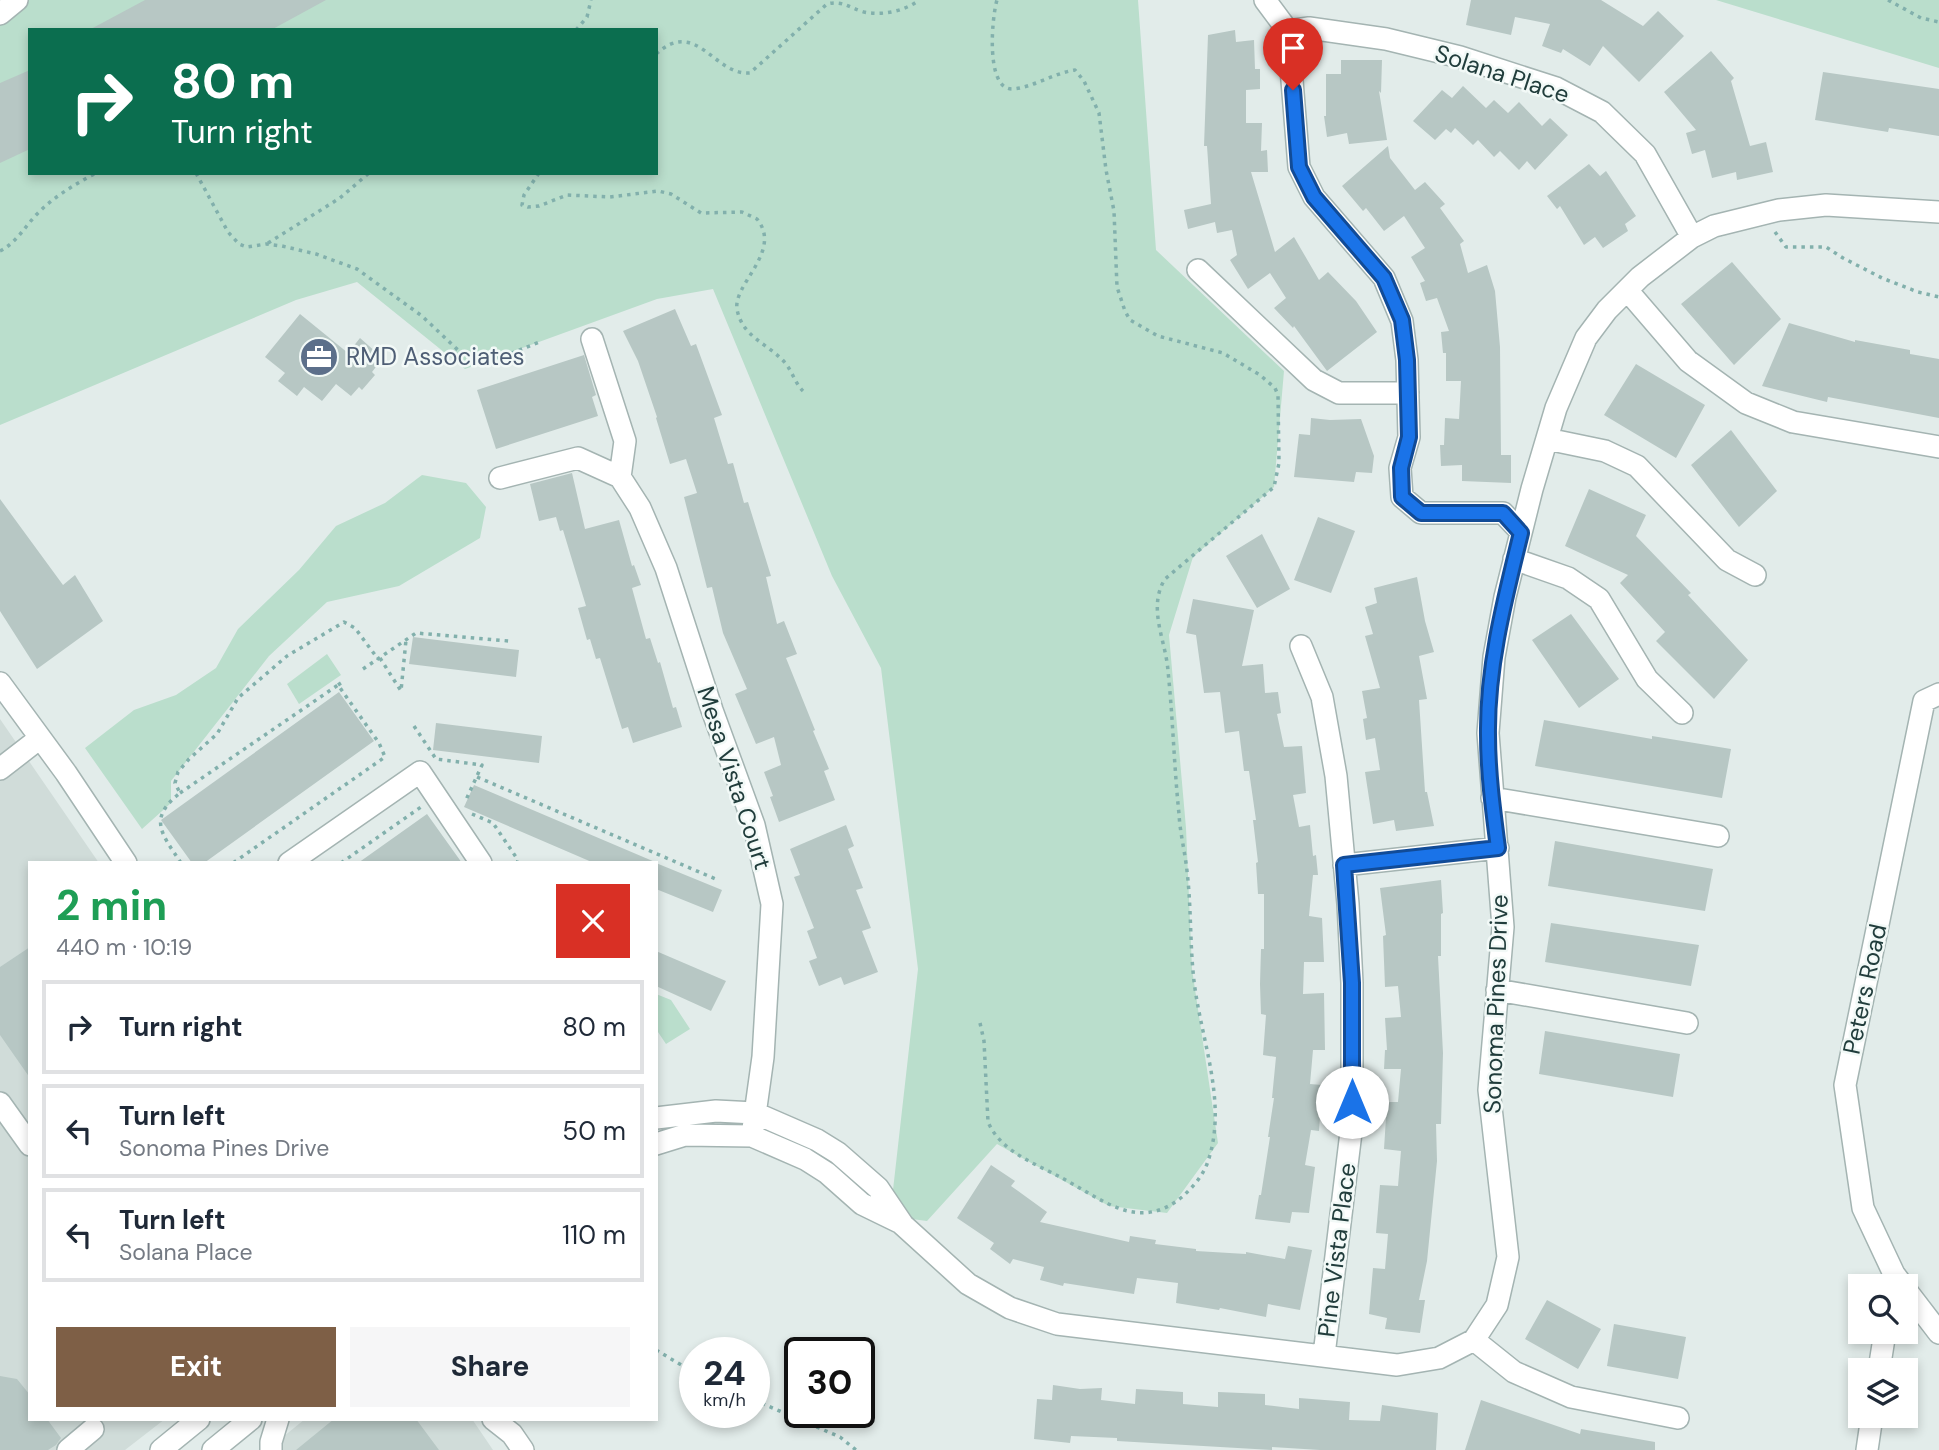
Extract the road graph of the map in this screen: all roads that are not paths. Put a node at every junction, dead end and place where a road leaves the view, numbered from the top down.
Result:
1 (17, 0) edge
2 (1265, 0) edge
3 (0, 14) edge
4 (1288, 31) junction
5 (1939, 212) edge
6 (1692, 237) junction
7 (1198, 270) dead end
8 (1627, 290) junction
9 (592, 339) dead end
10 (1408, 393) junction
11 (1547, 439) junction
12 (1939, 447) edge
13 (620, 477) junction
14 (500, 478) dead end
15 (1521, 533) junction
16 (1514, 559) junction
17 (1755, 575) dead end
18 (1301, 646) dead end
19 (0, 684) edge
20 (1939, 694) edge
21 (1682, 713) dead end
22 (40, 738) junction
23 (0, 769) edge
24 (1492, 798) junction
25 (1718, 835) dead end
26 (1498, 848) junction
27 (125, 861) edge
28 (292, 861) edge
29 (480, 861) edge
30 (1344, 865) junction
31 (1497, 990) junction
32 (1687, 1023) dead end
33 (0, 1103) edge
34 (755, 1113) junction
35 (658, 1118) edge
36 (752, 1136) junction
37 (28, 1142) edge
38 (658, 1143) edge
39 (903, 1225) junction
40 (1894, 1274) edge
41 (1918, 1307) edge
42 (1939, 1333) edge
43 (1474, 1340) junction
44 (1324, 1356) junction
45 (1678, 1418) dead end
46 (197, 1421) edge
47 (277, 1421) edge
48 (496, 1421) edge
49 (238, 1423) edge
50 (1870, 1428) edge
51 (93, 1429) dead end
52 (515, 1434) edge
53 (68, 1450) edge
54 (161, 1450) edge
55 (213, 1450) edge
56 (271, 1450) edge
57 (1867, 1450) edge

1 - 3 street
2 - 4 street
4 - 6 street, Solana Place
4 - 10 street
5 - 6 street, Sonoma Pines Drive
6 - 8 street, Sonoma Pines Drive
7 - 10 street
8 - 11 street, Sonoma Pines Drive
8 - 12 street
9 - 13 street
10 - 15 street
11 - 15 street, Sonoma Pines Drive
11 - 17 street
13 - 14 street
13 - 34 street, Mesa Vista Court
15 - 16 street, Sonoma Pines Drive
16 - 21 street
16 - 24 street, Sonoma Pines Drive
18 - 30 street, Pine Vista Place
19 - 22 street
20 - 40 street, Peters Road
22 - 23 street
22 - 27 street
24 - 25 street
24 - 26 street, Sonoma Pines Drive
26 - 30 street
26 - 31 street, Sonoma Pines Drive
28 - 29 street
30 - 44 street, Pine Vista Place
31 - 32 street
31 - 43 street, Sonoma Pines Drive
33 - 37 street
34 - 35 street, Sonoma Pines Drive
34 - 36 street, Mesa Vista Court
34 - 39 street, Sonoma Pines Drive
36 - 38 street, Sonoma Pines Drive
36 - 39 street, Sonoma Pines Drive
39 - 44 street, Sonoma Pines Drive
41 - 42 street, Peters Road
43 - 44 street, Sonoma Pines Drive
43 - 45 street
46 - 54 street
47 - 56 street
48 - 52 street
49 - 55 street
50 - 57 street
51 - 53 street

